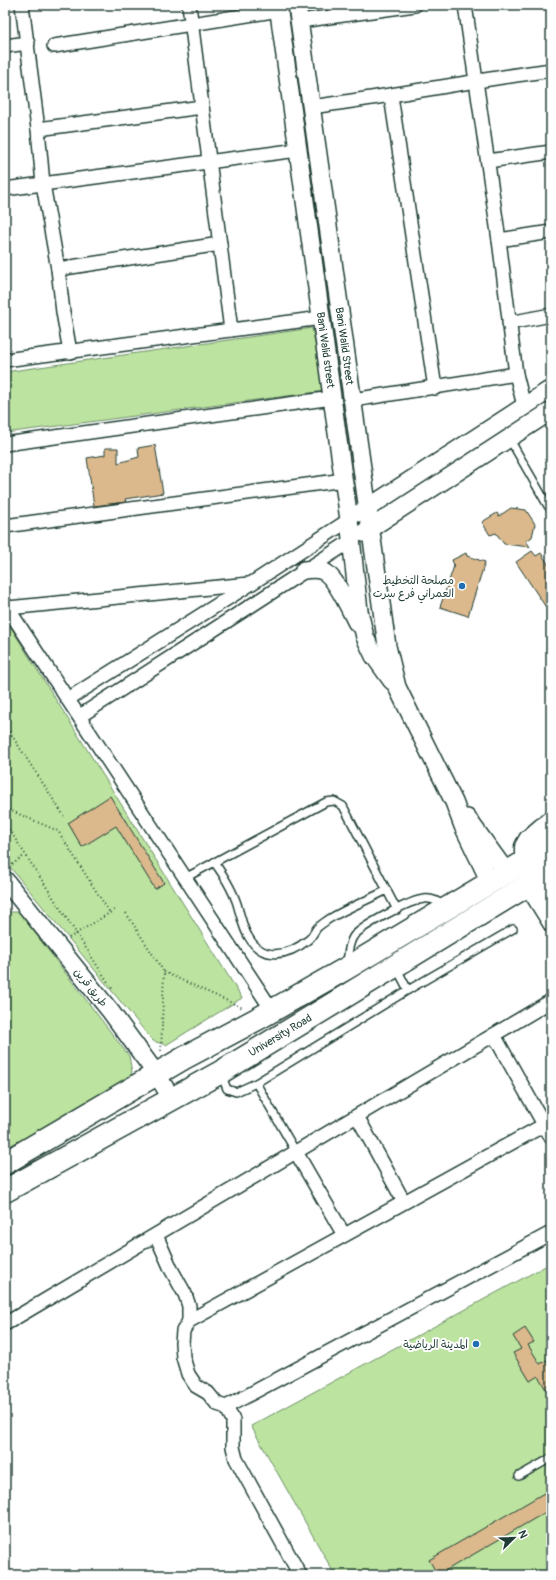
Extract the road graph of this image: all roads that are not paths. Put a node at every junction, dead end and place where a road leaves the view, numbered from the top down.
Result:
1 (22, 5) edge
2 (189, 5) edge
3 (415, 5) edge
4 (464, 5) edge
5 (278, 8) edge
6 (298, 13) edge
7 (191, 24) junction
8 (28, 43) junction
9 (5, 46) edge
10 (54, 46) dead end
11 (551, 70) edge
12 (476, 80) junction
13 (392, 96) junction
14 (202, 107) junction
15 (311, 107) junction
16 (38, 129) junction
17 (298, 150) junction
18 (551, 152) edge
19 (209, 161) junction
20 (488, 161) junction
21 (44, 184) junction
22 (5, 189) edge
23 (551, 232) edge
24 (499, 240) junction
25 (220, 244) junction
26 (58, 269) junction
27 (551, 315) edge
28 (321, 318) junction
29 (509, 323) junction
30 (231, 330) junction
31 (70, 352) junction
32 (5, 360) edge
33 (516, 374) junction
34 (436, 388) junction
35 (551, 389) edge
36 (332, 398) junction
37 (353, 400) junction
38 (524, 406) junction
39 (551, 411) edge
40 (509, 438) junction
41 (5, 444) edge
42 (344, 480) junction
43 (548, 506) dead end
44 (368, 508) junction
45 (349, 520) junction
46 (5, 526) edge
47 (371, 528) junction
48 (351, 541) junction
49 (304, 570) junction
50 (252, 583) junction
51 (6, 606) edge
52 (365, 637) junction
53 (397, 687) junction
54 (68, 699) junction
55 (80, 716) junction
56 (551, 822) edge
57 (551, 846) edge
58 (214, 862) junction
59 (551, 871) edge
60 (516, 875) junction
61 (185, 878) junction
62 (6, 880) edge
63 (387, 890) junction
64 (551, 895) edge
65 (447, 909) junction
66 (397, 910) junction
67 (551, 926) edge
68 (513, 929) dead end
69 (395, 965) junction
70 (347, 968) junction
71 (408, 990) junction
72 (551, 1002) edge
73 (267, 1014) junction
74 (494, 1035) junction
75 (220, 1072) junction
76 (161, 1073) junction
77 (256, 1083) junction
78 (172, 1099) junction
79 (357, 1116) junction
80 (544, 1125) junction
81 (551, 1137) edge
82 (296, 1152) junction
83 (5, 1163) edge
84 (5, 1191) edge
85 (404, 1202) junction
86 (551, 1233) edge
87 (156, 1235) junction
88 (344, 1235) junction
89 (189, 1321) junction
90 (5, 1324) edge
91 (226, 1407) junction
92 (551, 1458) edge
93 (519, 1476) dead end
94 (300, 1575) edge

1 - 8 street
2 - 7 street
3 - 6 street
4 - 12 street
5 - 7 street
5 - 17 street, Bani Walid street
6 - 15 street, Bani Walid Street
7 - 10 street
7 - 14 street
8 - 9 street
8 - 16 street
11 - 12 street
12 - 13 street
12 - 20 street
13 - 15 street
13 - 34 street
14 - 16 street
14 - 19 street
15 - 37 street, Bani Walid Street
16 - 21 street
17 - 19 street
17 - 28 street, Bani Walid street
18 - 20 street
19 - 21 street
19 - 25 street
20 - 24 street
21 - 22 street
21 - 26 street
23 - 24 street
24 - 29 street
25 - 26 street
25 - 30 street
26 - 31 street
27 - 29 street
28 - 30 street
28 - 36 street, Bani Walid street
29 - 33 street
30 - 31 street
31 - 32 street
33 - 34 street
33 - 38 street
34 - 37 street
35 - 38 street
36 - 41 street
36 - 42 street, Bani Walid street
37 - 44 street, Bani Walid Street
38 - 44 street
39 - 40 street
40 - 43 lane
40 - 47 street
42 - 45 street, Bani Walid street
42 - 46 street
44 - 45 street
44 - 47 street, Bani Walid Street
45 - 48 street, Bani Walid street
45 - 50 street
47 - 48 street
47 - 53 street, Bani Walid Street
48 - 49 street
48 - 52 street, Bani Walid street
49 - 52 street
49 - 55 street
50 - 51 street
50 - 54 street
51 - 54 street
52 - 53 street, Bani Walid street
53 - 60 street
54 - 55 street
55 - 61 street
56 - 60 highway
57 - 60 highway
58 - 61 lane
58 - 63 lane
58 - 63 lane
59 - 60 highway, University Road
60 - 64 highway
60 - 65 highway, University Road
60 - 67 street
60 - 69 highway, University Road
61 - 73 street
62 - 76 street, طريق قرين
63 - 66 lane
65 - 66 lane
65 - 70 highway, University Road
66 - 70 lane
68 - 71 lane
69 - 71 lane
69 - 75 highway, University Road
70 - 73 highway, University Road
71 - 77 lane
72 - 74 street
73 - 76 highway, University Road
74 - 79 street
74 - 80 street
75 - 77 lane
75 - 78 highway, University Road
76 - 78 street, طريق قرين
76 - 83 highway, University Road
77 - 82 lane
78 - 84 highway, University Road
79 - 82 street
79 - 85 street
80 - 81 street
80 - 85 street
82 - 87 street
82 - 88 street
85 - 88 street
86 - 91 street
87 - 89 street
87 - 90 street
88 - 89 street
89 - 91 street
91 - 94 street
92 - 93 lane

